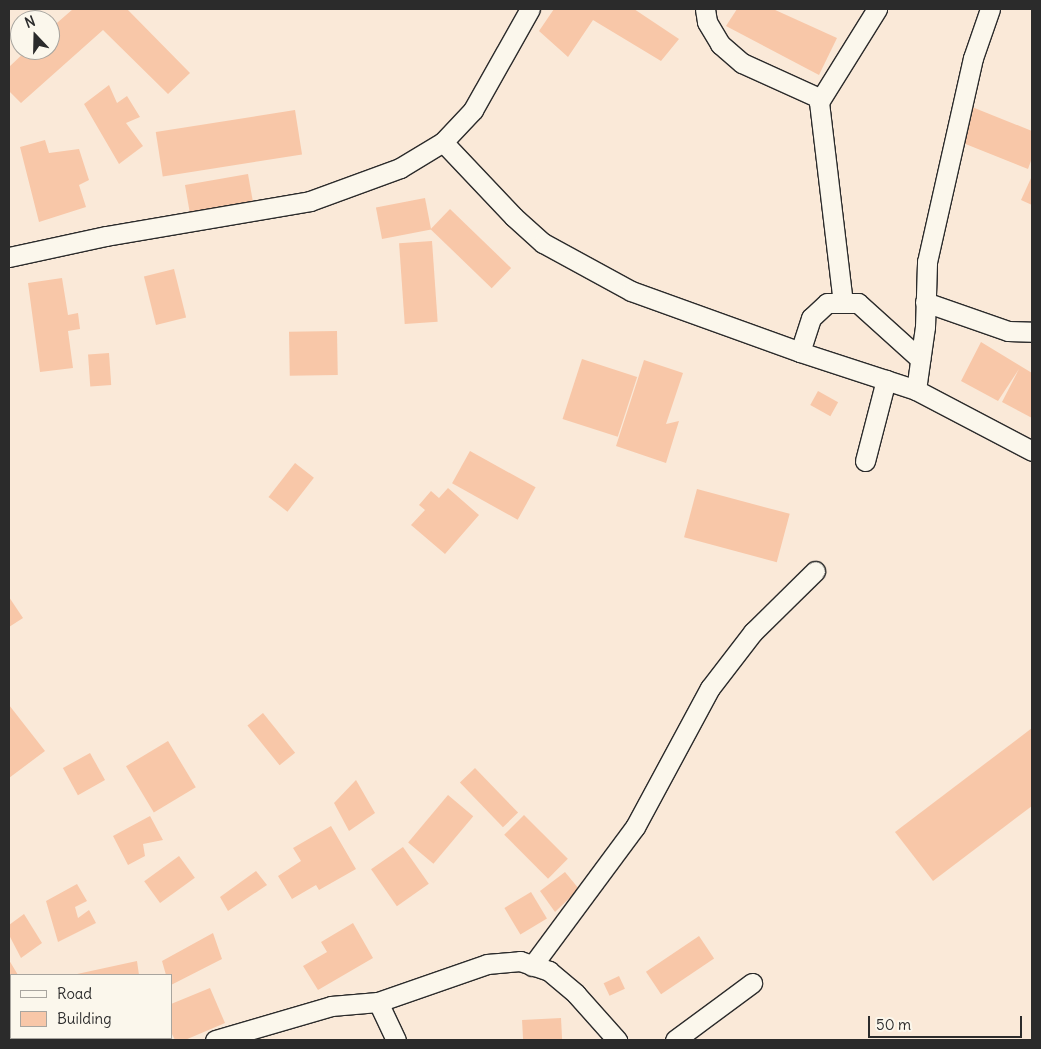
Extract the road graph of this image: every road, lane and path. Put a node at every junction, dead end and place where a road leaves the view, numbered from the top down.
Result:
1 (530, 9) edge
2 (704, 9) edge
3 (877, 9) edge
4 (990, 9) edge
5 (819, 102) junction
6 (443, 142) junction
7 (9, 257) edge
8 (925, 302) junction
9 (843, 303) junction
10 (1032, 332) edge
11 (800, 352) junction
12 (920, 360) junction
13 (886, 380) junction
14 (916, 390) junction
15 (1032, 451) edge
16 (865, 462) dead end
17 (815, 571) dead end
18 (532, 966) junction
19 (752, 983) dead end
20 (378, 1002) junction
21 (215, 1040) edge
22 (396, 1040) edge
23 (617, 1040) edge
24 (675, 1040) edge

1 - 6 street
2 - 5 street
3 - 5 street
4 - 8 street
5 - 9 street
6 - 7 street
6 - 11 street
8 - 10 street
8 - 12 street
9 - 11 street
9 - 12 street
11 - 13 street
12 - 14 street
13 - 14 street
13 - 16 street
14 - 15 street
17 - 18 street
18 - 20 street
18 - 23 street
19 - 24 street
20 - 21 street
20 - 22 street

